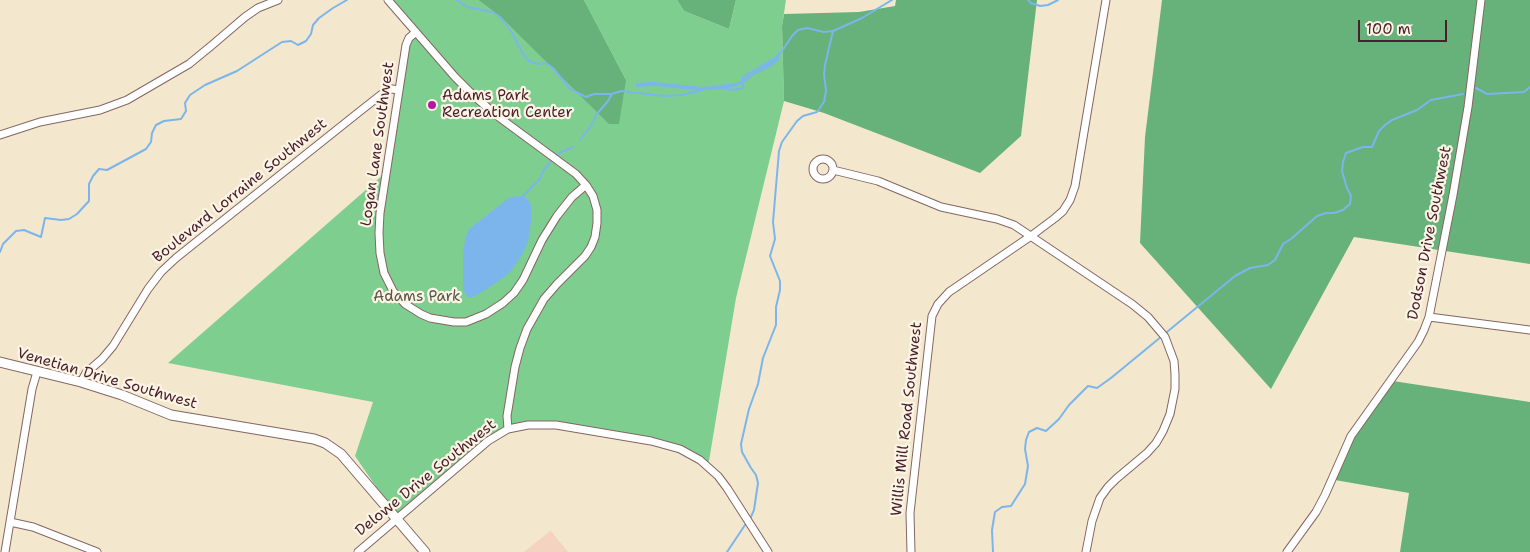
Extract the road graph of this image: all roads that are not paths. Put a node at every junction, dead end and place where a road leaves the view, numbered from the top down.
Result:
1 (253, 0) edge
2 (278, 0) edge
3 (388, 0) edge
4 (1106, 0) edge
5 (1481, 0) edge
6 (258, 8) junction
7 (416, 32) junction
8 (399, 90) junction
9 (0, 136) edge
10 (833, 170) dead end
11 (586, 185) junction
12 (1032, 236) junction
13 (1429, 317) junction
14 (1530, 330) edge
15 (0, 362) edge
16 (37, 372) junction
17 (81, 382) junction
18 (508, 429) junction
19 (397, 519) junction
20 (10, 522) junction
21 (5, 552) edge
22 (97, 552) edge
23 (358, 552) edge
24 (425, 552) edge
25 (768, 552) edge
26 (912, 552) edge
27 (1086, 552) edge
28 (1287, 552) edge

1 - 6 street
2 - 6 street
3 - 7 street, Delowe Drive Southwest
4 - 12 street, Willis Mill Road Southwest
5 - 13 street, Dodson Drive Southwest
6 - 9 street
7 - 8 street, Logan Lane Southwest
7 - 11 street, Delowe Drive Southwest
8 - 11 street, Logan Lane Southwest
8 - 17 street, Boulevard Lorraine Southwest
10 - 12 street
11 - 18 street, Delowe Drive Southwest
12 - 26 street, Willis Mill Road Southwest
12 - 27 street
13 - 14 street
13 - 28 street, Dodson Drive Southwest
15 - 16 street, Venetian Drive Southwest
16 - 17 street, Venetian Drive Southwest
16 - 20 street
17 - 19 street, Venetian Drive Southwest
18 - 19 street, Delowe Drive Southwest
18 - 25 street
19 - 23 street, Delowe Drive Southwest
19 - 24 street, Venetian Drive Southwest
20 - 21 street
20 - 22 street

